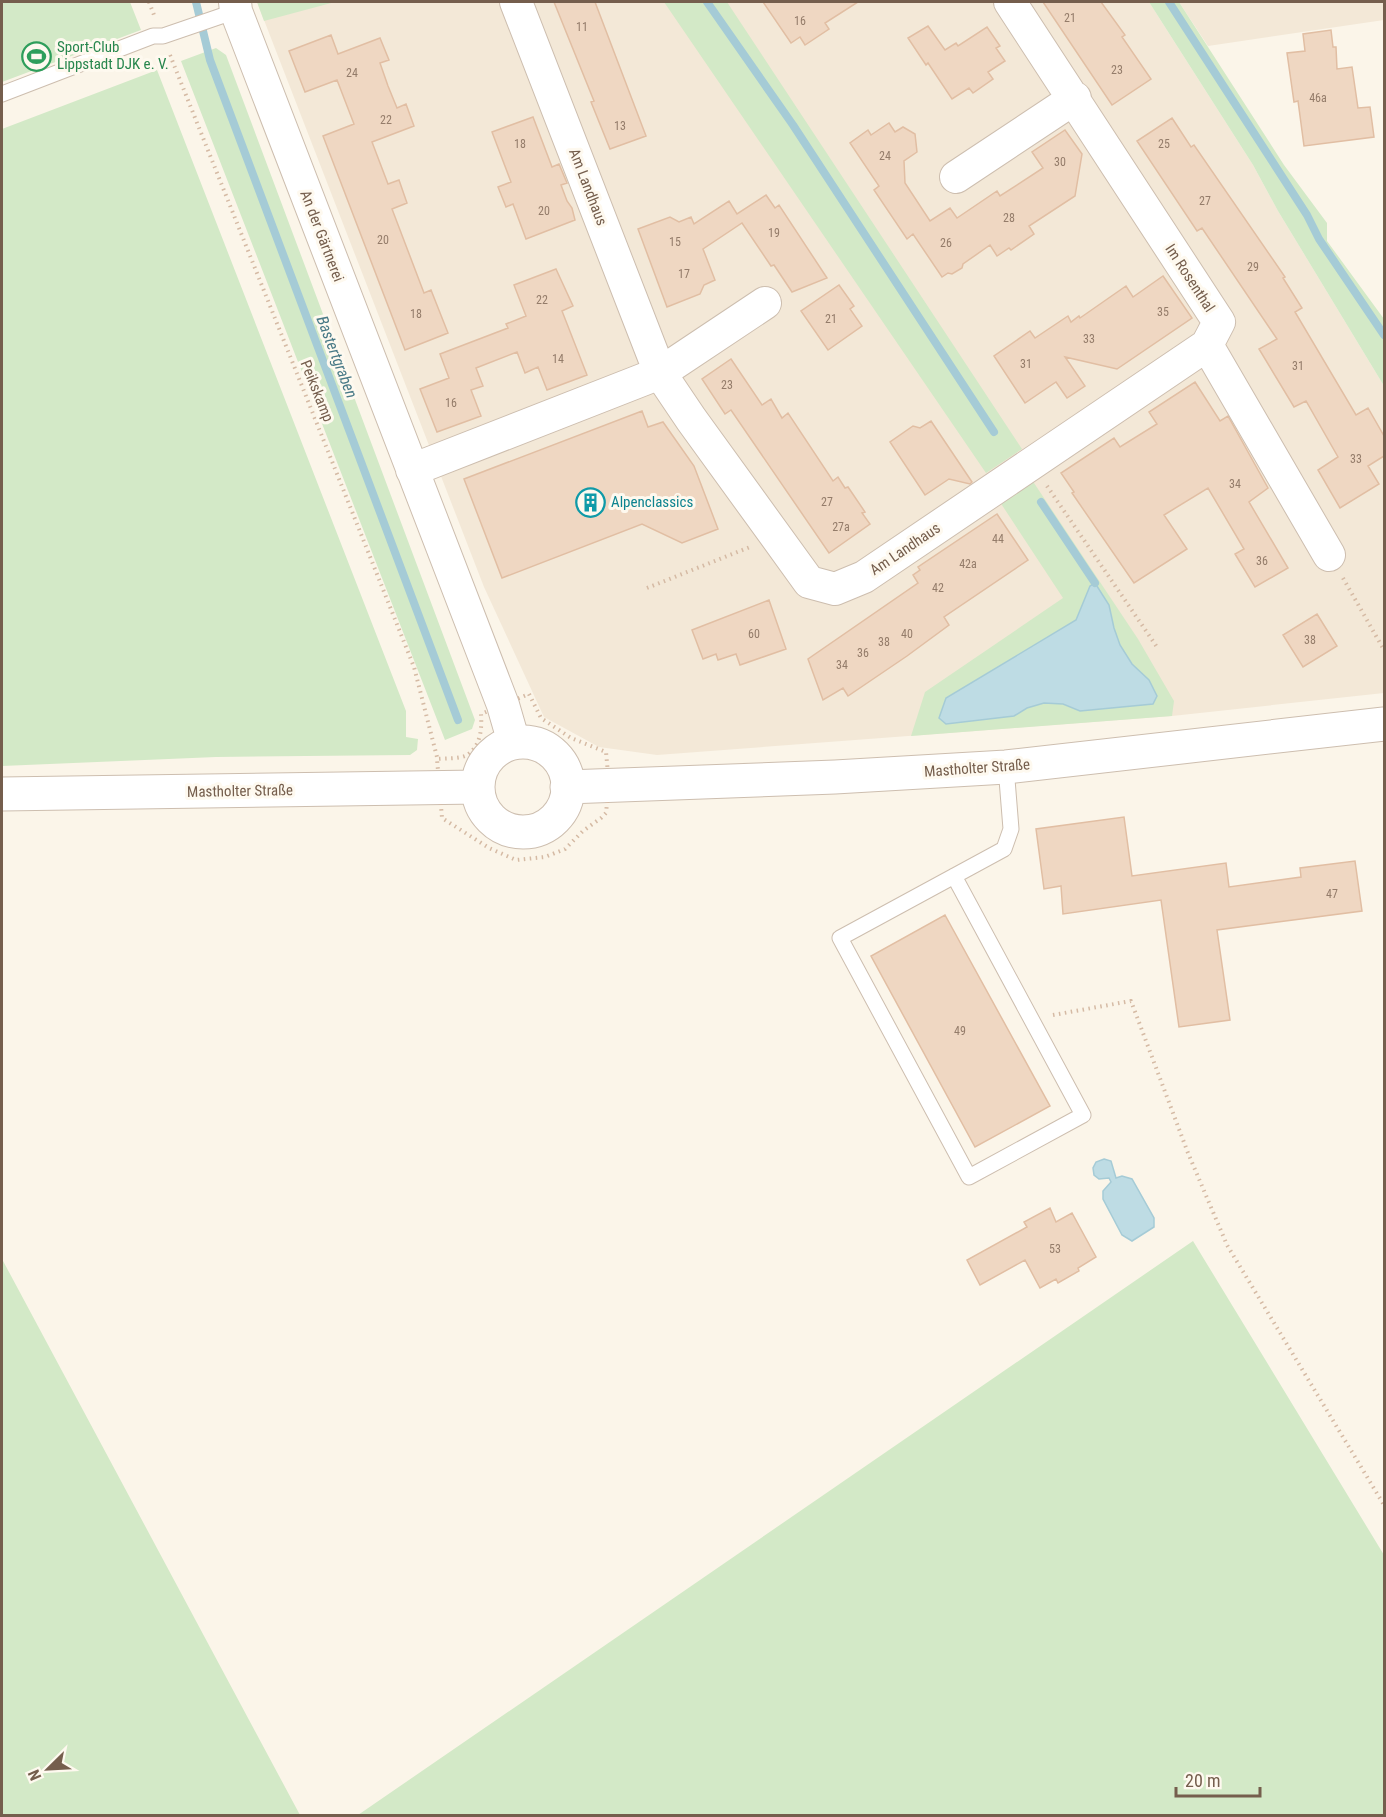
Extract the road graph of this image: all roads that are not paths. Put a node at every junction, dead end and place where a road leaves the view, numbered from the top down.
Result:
1 (516, 2) edge
2 (1010, 2) edge
3 (229, 10) edge
4 (2, 94) edge
5 (1075, 98) junction
6 (956, 177) dead end
7 (765, 303) dead end
8 (1207, 345) junction
9 (660, 373) junction
10 (412, 470) junction
11 (1329, 555) road end
12 (1384, 724) edge
13 (514, 743) junction
14 (1006, 767) junction
15 (478, 787) junction
16 (567, 787) junction
17 (2, 794) edge
18 (954, 876) junction

1 - 9 street, Am Landhaus
2 - 5 street, Im Rosenthal
3 - 4 lane
3 - 10 street, An der Gärtnerei
5 - 6 street
5 - 8 street, Im Rosenthal
7 - 9 street
8 - 9 street, Am Landhaus
8 - 11 street
9 - 10 street
10 - 13 street, An der Gärtnerei
12 - 14 street, Mastholter Straße
13 - 15 street
13 - 16 street
14 - 16 street, Mastholter Straße
14 - 18 lane
15 - 16 street
15 - 17 street, Mastholter Straße
18 - 18 lane

